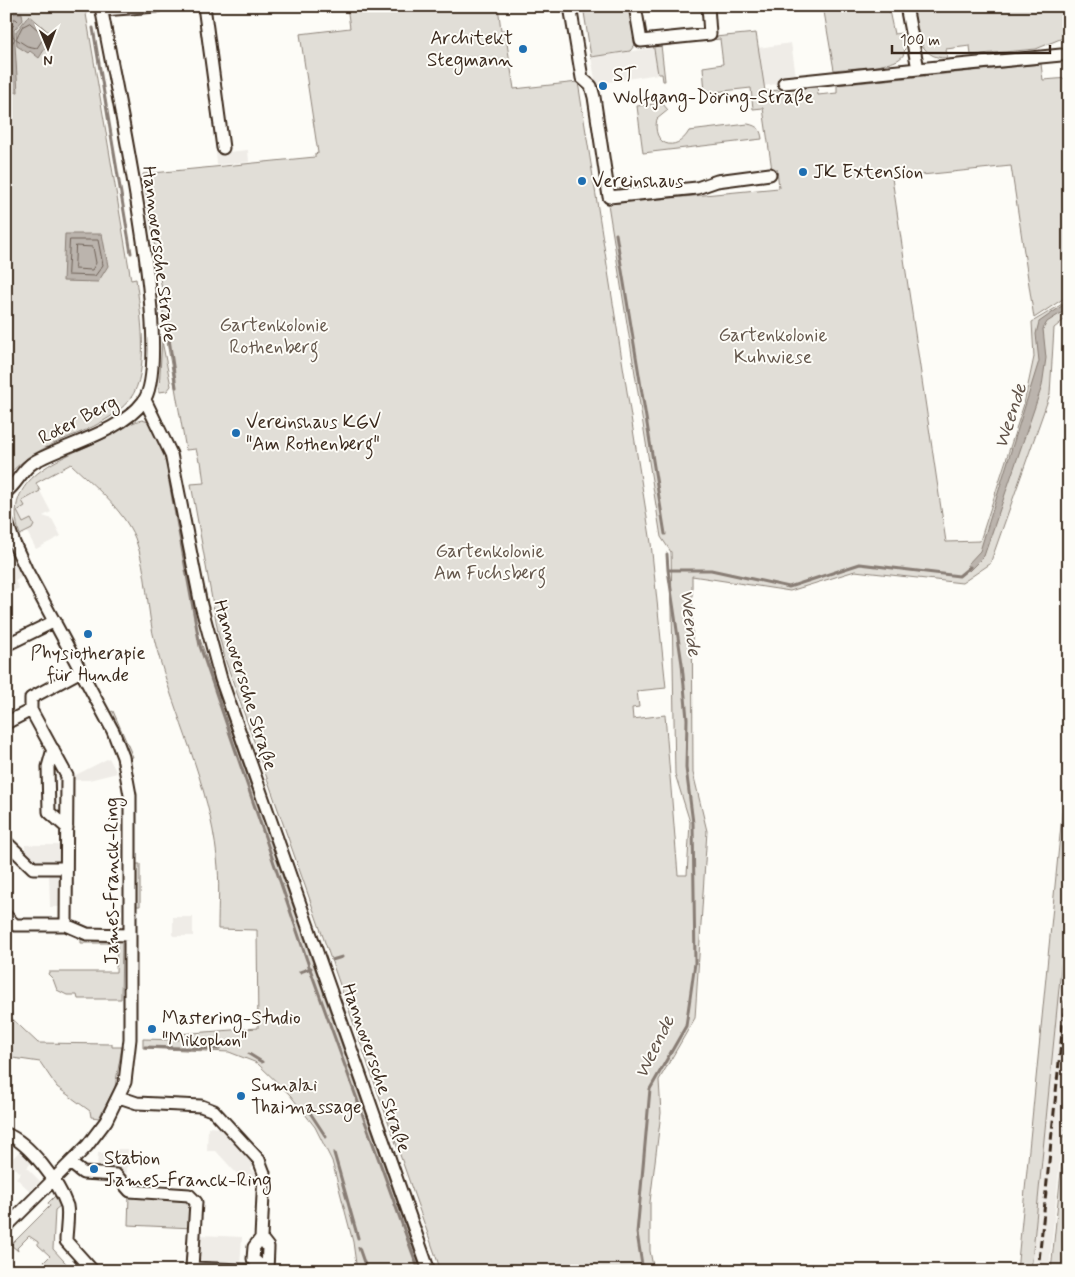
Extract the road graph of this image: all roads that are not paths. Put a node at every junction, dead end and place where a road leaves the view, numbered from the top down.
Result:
1 (157, 6) edge
2 (204, 6) edge
3 (570, 6) edge
4 (635, 6) edge
5 (708, 6) edge
6 (906, 6) edge
7 (102, 8) edge
8 (1061, 55) dead end
9 (918, 69) junction
10 (784, 83) dead end
11 (223, 148) dead end
12 (770, 174) dead end
13 (145, 400) junction
14 (6, 492) edge
15 (6, 519) edge
16 (55, 621) junction
17 (6, 646) edge
18 (82, 670) junction
19 (31, 710) junction
20 (6, 723) edge
21 (53, 749) junction
22 (67, 828) junction
23 (6, 842) edge
24 (66, 868) junction
25 (7, 919) edge
26 (66, 925) junction
27 (130, 935) junction
28 (120, 1096) junction
29 (6, 1134) edge
30 (70, 1163) junction
31 (53, 1181) junction
32 (6, 1227) edge
33 (192, 1269) edge
34 (92, 1271) edge
35 (267, 1271) edge
36 (429, 1271) edge

1 - 7 street
2 - 11 street
3 - 12 street
4 - 5 street
6 - 9 street
7 - 13 street, Hannoversche Straße
8 - 9 street
9 - 10 street
13 - 14 street, Roter Berg
13 - 36 street, Hannoversche Straße
15 - 16 street, James-Franck-Ring
16 - 17 street
16 - 18 street, James-Franck-Ring
18 - 19 street
18 - 27 street, James-Franck-Ring
19 - 20 street
19 - 21 street
21 - 22 street
21 - 22 street
22 - 24 street
23 - 24 street
24 - 26 street
25 - 26 street
26 - 27 street
27 - 28 street, James-Franck-Ring
28 - 30 street, James-Franck-Ring
28 - 35 street
29 - 31 street
30 - 31 street, James-Franck-Ring
30 - 33 street
31 - 32 street, James-Franck-Ring
31 - 34 street
33 - 35 street

